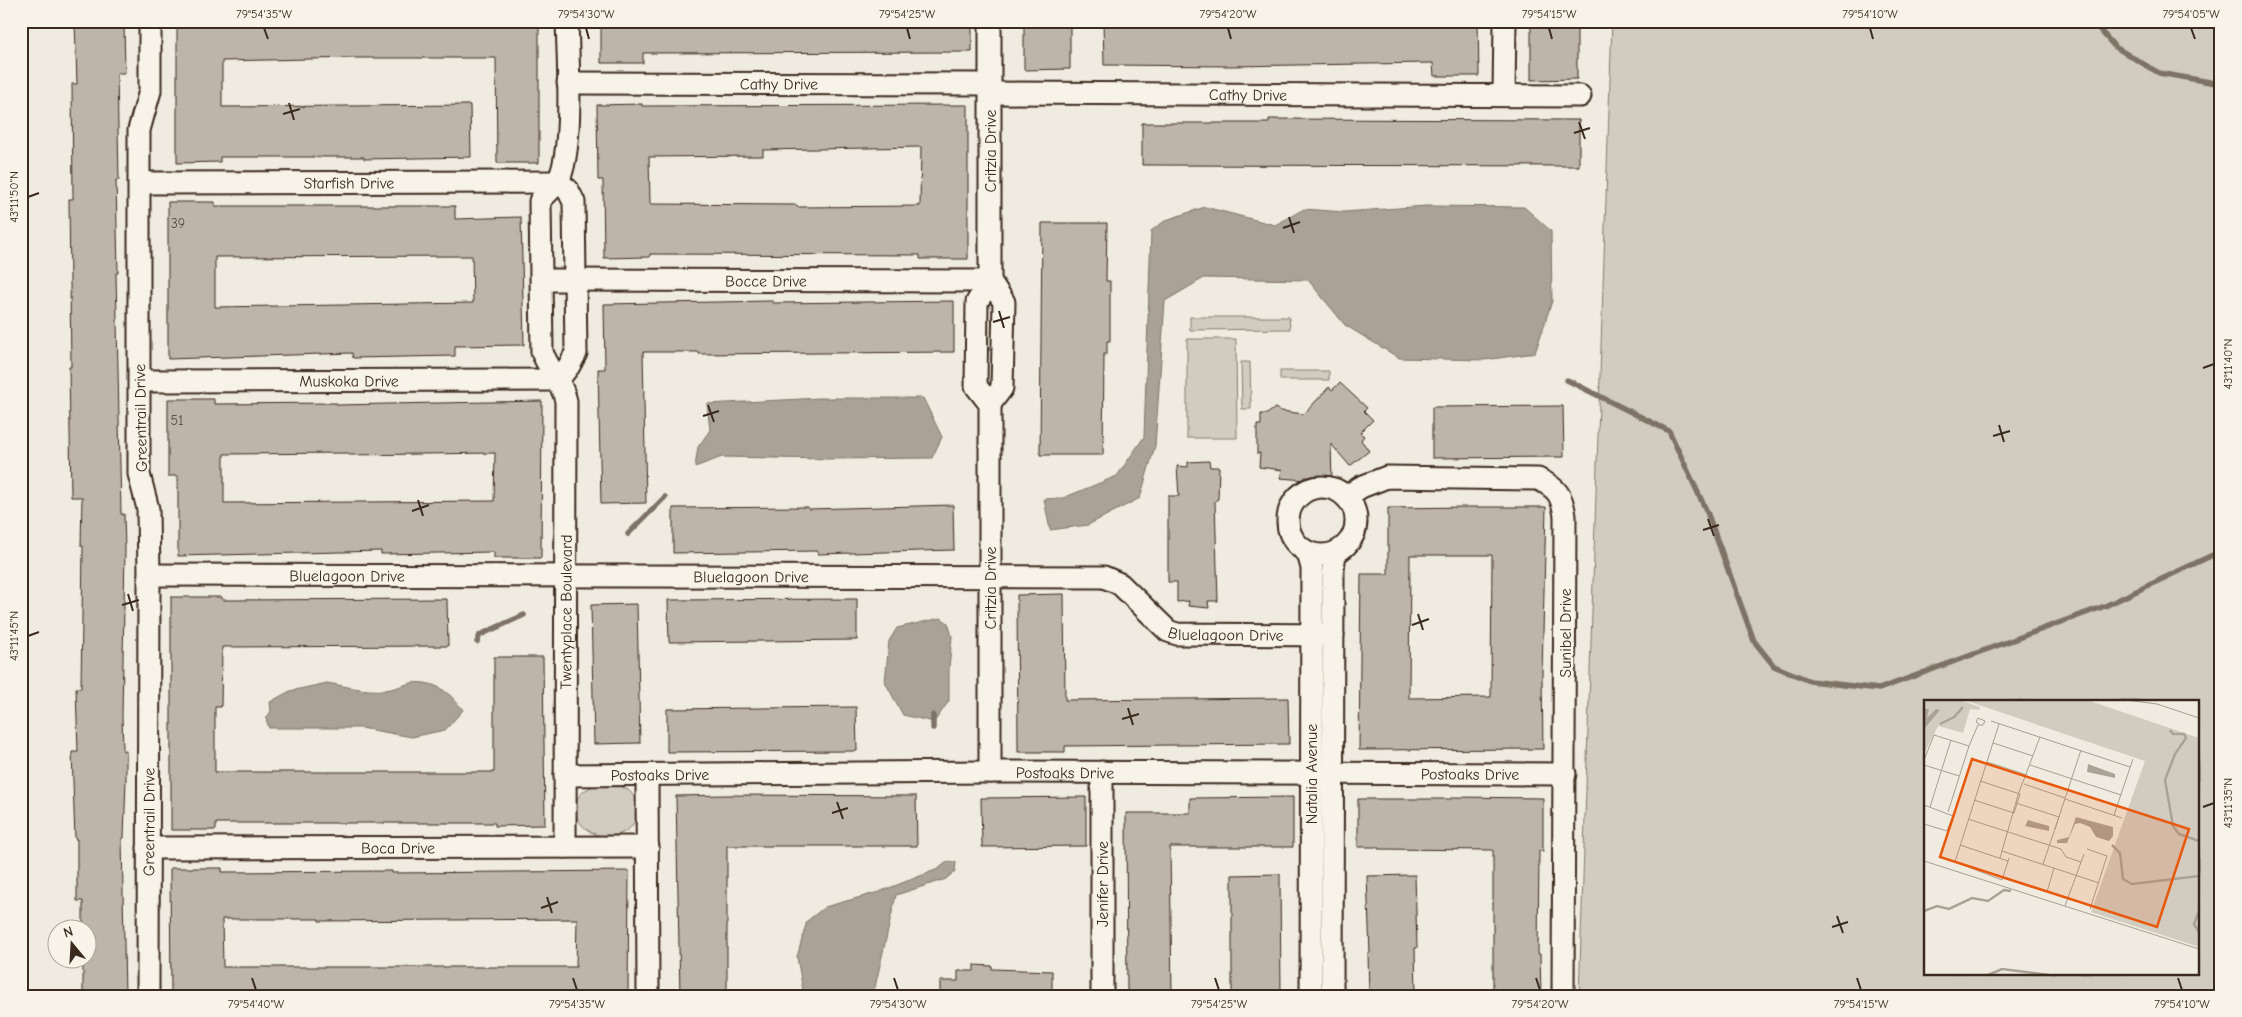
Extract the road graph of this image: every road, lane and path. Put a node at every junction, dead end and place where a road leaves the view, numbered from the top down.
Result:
1 (150, 21) edge
2 (567, 21) edge
3 (990, 21) edge
4 (1505, 21) edge
5 (568, 83) junction
6 (990, 88) junction
7 (1504, 95) junction
8 (1580, 96) dead end
9 (558, 182) junction
10 (140, 183) junction
11 (575, 279) junction
12 (542, 280) junction
13 (990, 280) junction
14 (558, 380) junction
15 (140, 381) junction
16 (1346, 497) junction
17 (1308, 553) junction
18 (1335, 553) junction
19 (149, 575) junction
20 (565, 577) junction
21 (990, 577) junction
22 (1312, 635) junction
23 (1333, 635) junction
24 (990, 772) junction
25 (1102, 772) junction
26 (1311, 772) junction
27 (1333, 773) junction
28 (1565, 774) junction
29 (565, 775) junction
30 (647, 775) junction
31 (565, 847) junction
32 (648, 847) junction
33 (148, 848) junction
34 (148, 996) edge
35 (648, 996) edge
36 (1102, 996) edge
37 (1311, 996) edge
38 (1332, 996) edge
39 (1563, 996) edge

1 - 10 street, Greentrail Drive
2 - 5 street, Twentyplace Boulevard
3 - 6 street, Critzia Drive
4 - 7 street
5 - 6 street, Cathy Drive
5 - 9 street, Twentyplace Boulevard
6 - 7 street, Cathy Drive
6 - 13 street, Critzia Drive
7 - 8 street, Cathy Drive
9 - 10 street, Starfish Drive
9 - 11 street
9 - 12 street, Twentyplace Boulevard
10 - 15 street, Greentrail Drive
11 - 12 street, Bocce Drive
11 - 13 street, Bocce Drive
11 - 14 street
12 - 14 street, Twentyplace Boulevard
13 - 21 street, Critzia Drive
14 - 15 street, Muskoka Drive
14 - 20 street, Twentyplace Boulevard
15 - 19 street, Greentrail Drive
16 - 17 street
16 - 18 street
16 - 28 street, Sunibel Drive
17 - 18 street
17 - 22 street, Natalia Avenue
18 - 23 street, Natalia Avenue
19 - 20 street, Bluelagoon Drive
19 - 33 street, Greentrail Drive
20 - 21 street, Bluelagoon Drive
20 - 29 street, Twentyplace Boulevard
21 - 22 street, Bluelagoon Drive
21 - 24 street, Critzia Drive
22 - 23 street, Bluelagoon Drive
22 - 26 street, Natalia Avenue
23 - 27 street, Natalia Avenue
24 - 25 street, Postoaks Drive
24 - 30 street, Postoaks Drive
25 - 26 street, Postoaks Drive
25 - 36 street, Jenifer Drive
26 - 27 street, Postoaks Drive
26 - 37 street, Natalia Avenue
27 - 28 street, Postoaks Drive
27 - 38 street, Natalia Avenue
28 - 39 street, Sunibel Drive
29 - 30 street, Postoaks Drive
29 - 31 street, Twentyplace Boulevard
30 - 32 street
31 - 32 street, Boca Drive
31 - 33 street, Boca Drive
32 - 35 street
33 - 34 street, Greentrail Drive

